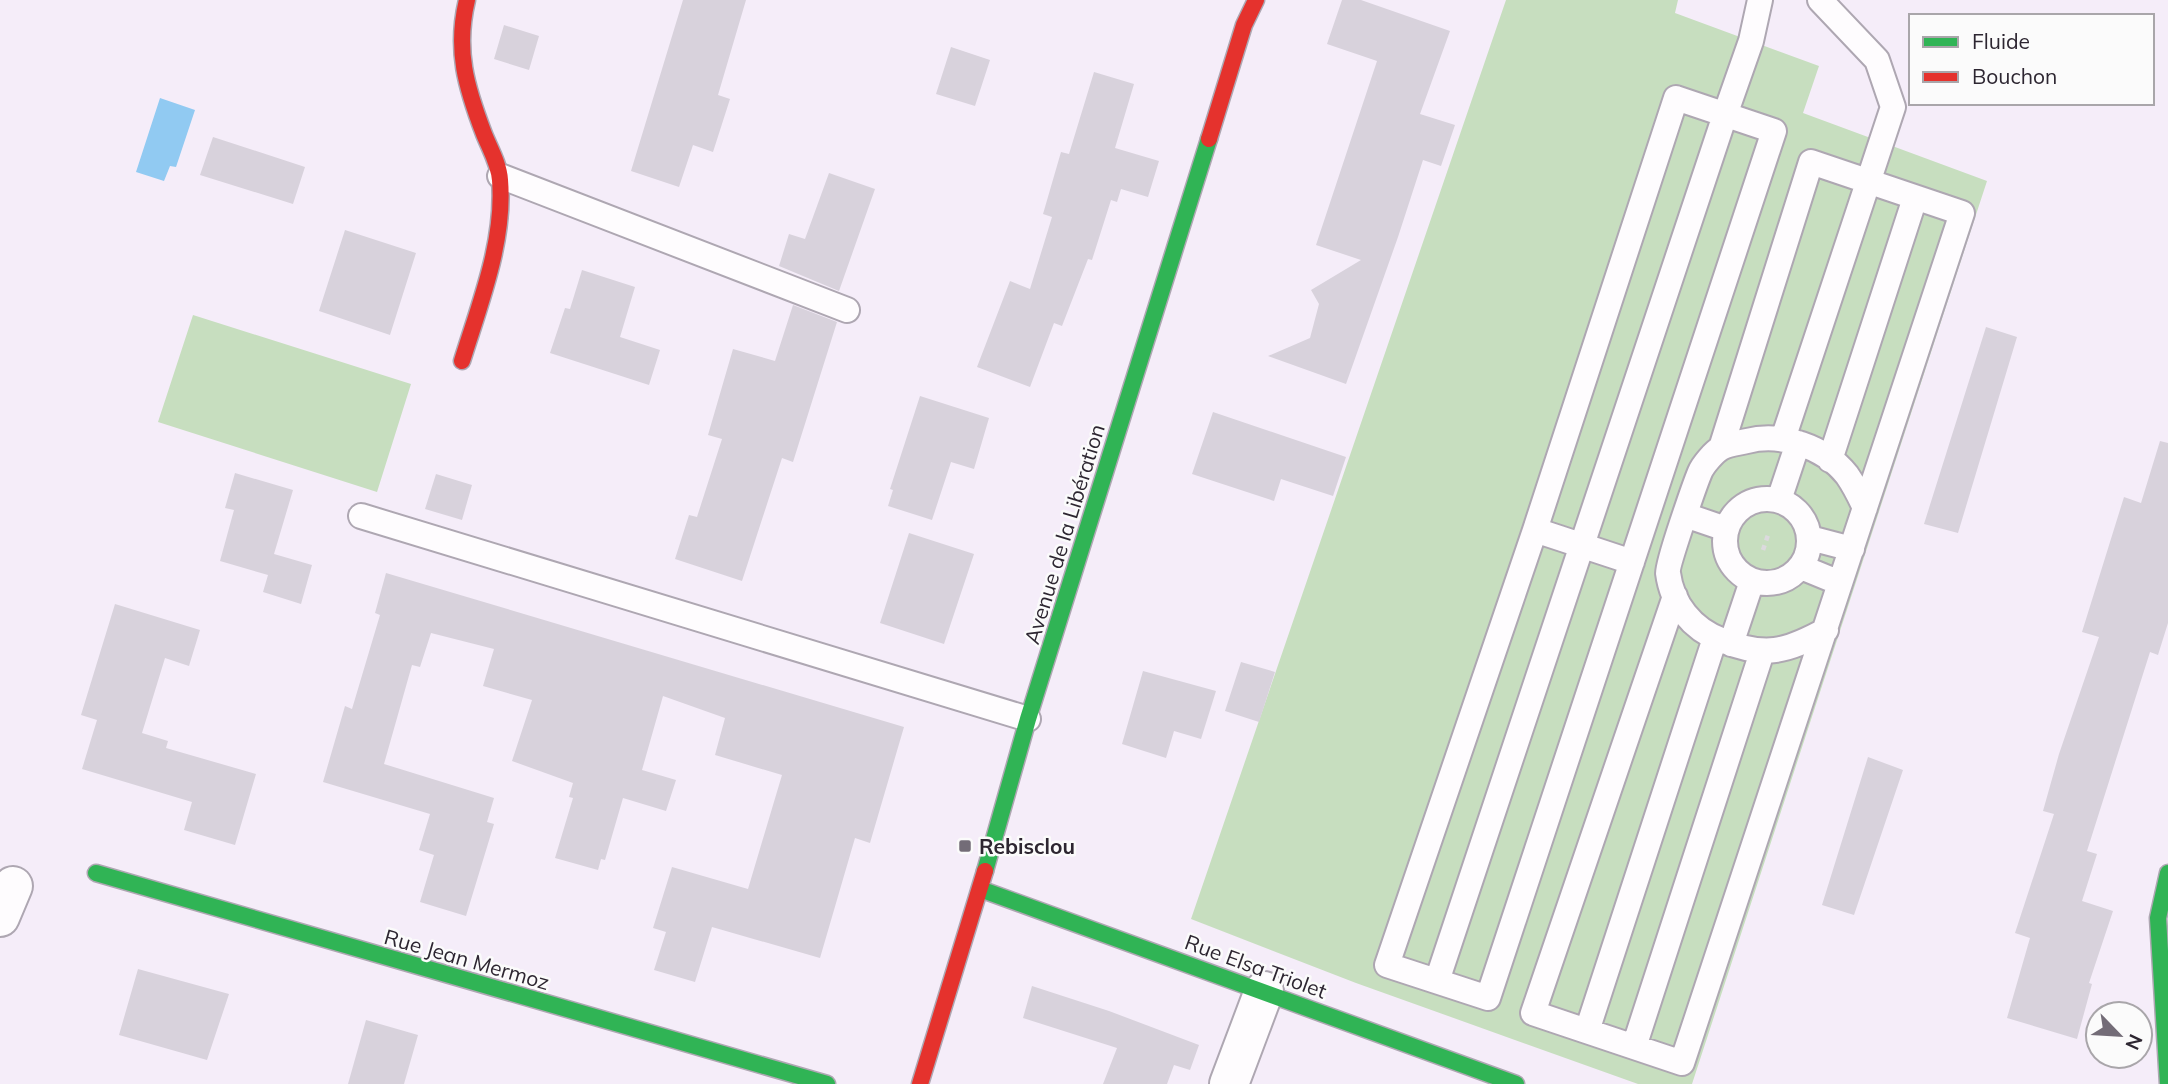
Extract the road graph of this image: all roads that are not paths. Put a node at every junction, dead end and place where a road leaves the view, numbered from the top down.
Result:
1 (467, 0) edge
2 (1256, 0) edge
3 (1760, 0) edge
4 (1820, 0) edge
5 (1725, 115) junction
6 (500, 176) junction
7 (1869, 181) junction
8 (1915, 198) junction
9 (846, 310) dead end
10 (462, 361) dead end
11 (1791, 441) junction
12 (1721, 448) junction
13 (1830, 460) junction
14 (1779, 500) junction
15 (1865, 508) junction
16 (1685, 515) junction
17 (361, 516) dead end
18 (1726, 529) junction
19 (1535, 530) junction
20 (1810, 538) junction
21 (1582, 545) junction
22 (1852, 549) junction
23 (1632, 562) junction
24 (1801, 567) junction
25 (1752, 581) junction
26 (1840, 583) junction
27 (1675, 596) junction
28 (1826, 630) junction
29 (1723, 641) junction
30 (1762, 652) junction
31 (1028, 719) junction
32 (96, 873) dead end
33 (2168, 873) edge
34 (980, 889) junction
35 (2163, 920) edge
36 (1437, 981) junction
37 (1264, 991) junction
38 (1587, 1031) junction
39 (1634, 1047) junction
40 (827, 1084) edge
41 (920, 1084) edge
42 (1229, 1084) edge
43 (1516, 1084) edge
44 (2168, 1084) edge

1 - 6 street
2 - 31 street, Avenue de la Libération
3 - 5 lane
4 - 7 lane
5 - 19 lane
5 - 21 lane
5 - 23 lane
6 - 9 lane
6 - 10 street
7 - 8 lane
7 - 11 lane
7 - 12 lane
8 - 13 lane
8 - 15 lane
11 - 12 lane
11 - 13 lane
11 - 14 lane
12 - 16 lane
13 - 15 lane
14 - 18 lane
14 - 20 lane
15 - 22 lane
16 - 18 lane
16 - 27 lane
17 - 31 lane
18 - 25 lane
19 - 21 lane
19 - 36 lane
20 - 22 lane
20 - 24 lane
21 - 23 lane
21 - 36 lane
22 - 26 lane
23 - 36 lane
24 - 25 lane
24 - 26 lane
25 - 29 lane
26 - 28 lane
27 - 29 lane
27 - 38 lane
28 - 30 lane
28 - 39 lane
29 - 30 lane
29 - 38 lane
30 - 39 lane
31 - 34 street, Avenue de la Libération
32 - 40 street, Rue Jean Mermoz
33 - 35 street
34 - 37 street, Rue Elsa Triolet
34 - 41 street, Avenue de la Libération
35 - 44 street
37 - 42 street
37 - 43 street, Rue Elsa Triolet
38 - 39 lane

